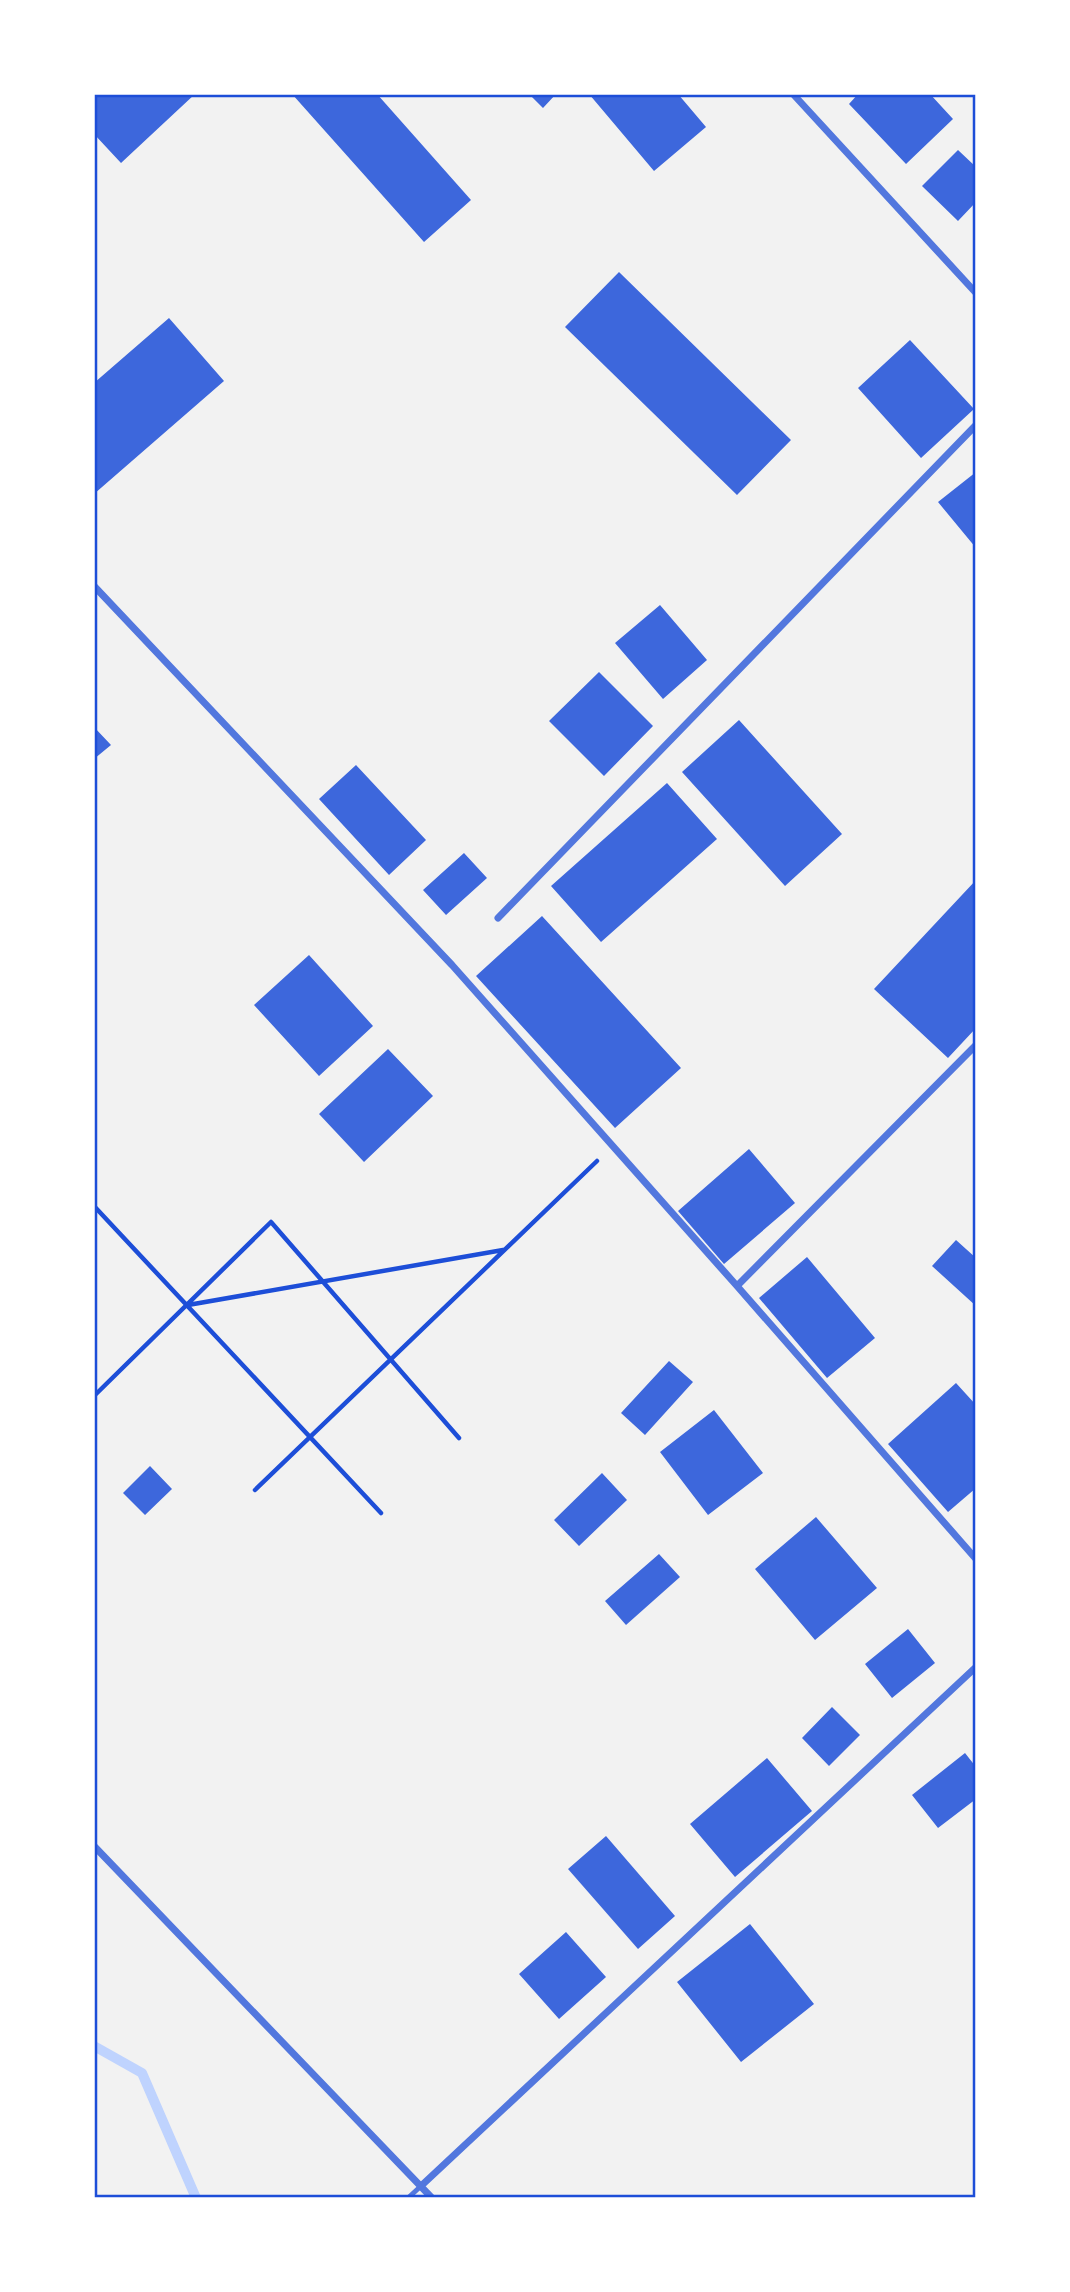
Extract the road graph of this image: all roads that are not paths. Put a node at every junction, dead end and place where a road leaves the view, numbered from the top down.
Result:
1 (793, 94) edge
2 (975, 293) edge
3 (975, 425) edge
4 (94, 586) edge
5 (498, 918) dead end
6 (975, 1045) edge
7 (737, 1286) junction
8 (975, 1559) edge
9 (975, 1667) edge
10 (94, 1846) edge
11 (104, 1856) junction
12 (94, 1860) edge
13 (421, 2186) junction
14 (408, 2197) edge
15 (432, 2197) edge

1 - 2 street
3 - 5 street
4 - 7 street
6 - 7 street
7 - 8 street
9 - 13 street
10 - 11 street
11 - 12 lane
11 - 13 street
13 - 14 lane
13 - 15 street

